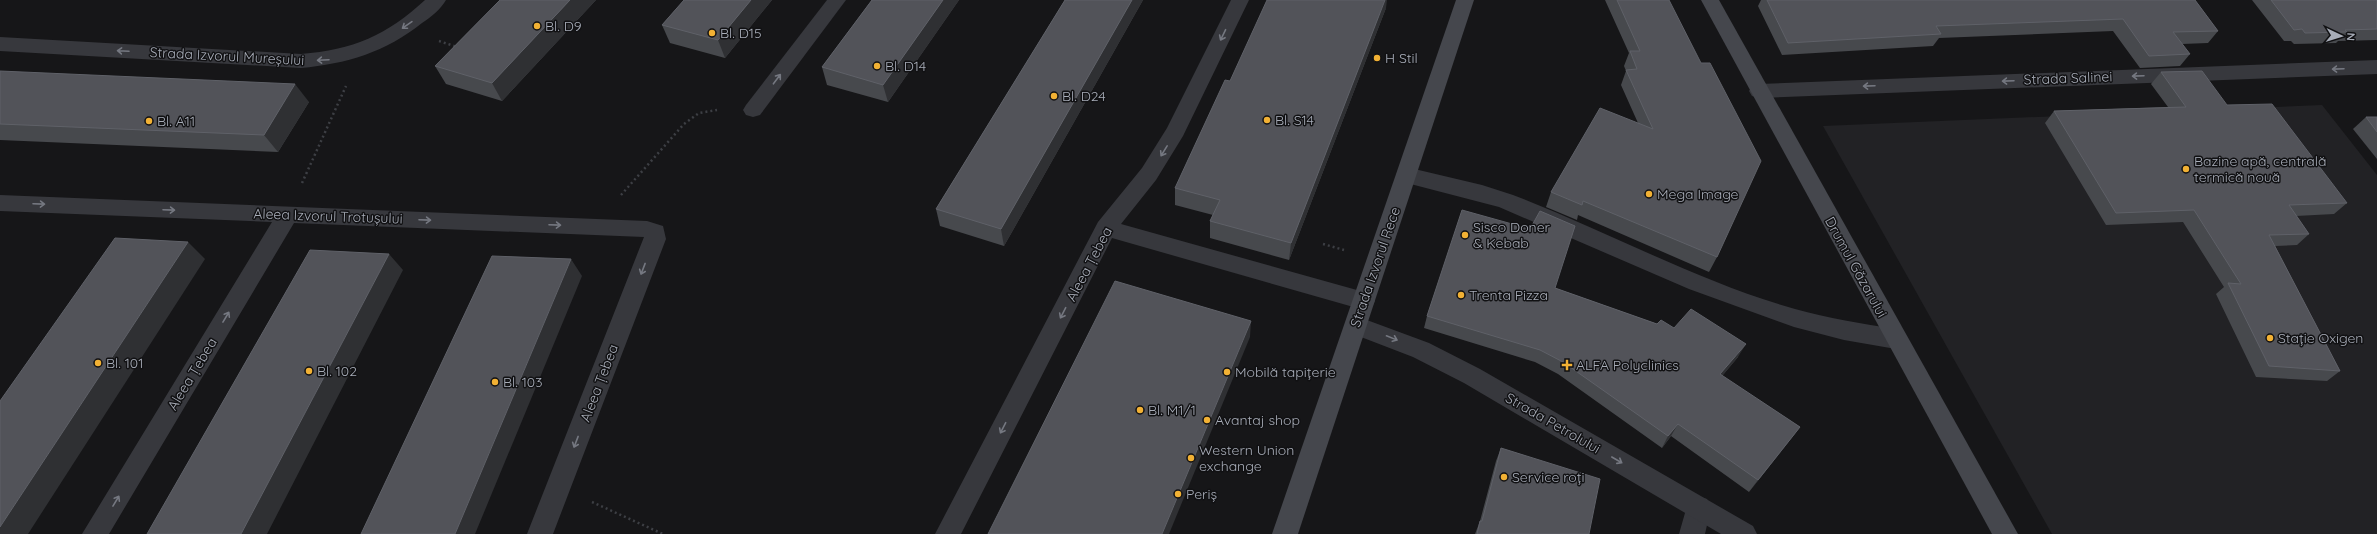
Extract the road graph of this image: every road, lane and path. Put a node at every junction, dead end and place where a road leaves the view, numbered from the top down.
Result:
1 (437, 0) edge
2 (837, 0) edge
3 (1240, 0) edge
4 (1466, 0) edge
5 (1710, 0) edge
6 (0, 44) edge
7 (361, 52) junction
8 (2377, 67) edge
9 (1759, 91) junction
10 (717, 110) dead end
11 (753, 110) dead end
12 (1406, 176) junction
13 (0, 203) edge
14 (288, 214) junction
15 (592, 227) junction
16 (1106, 228) junction
17 (655, 232) joint
18 (1364, 301) junction
19 (1356, 325) junction
20 (1896, 339) junction
21 (558, 487) junction
22 (1698, 507) junction
23 (95, 534) edge
24 (540, 534) edge
25 (663, 534) edge
26 (948, 534) edge
27 (1285, 534) edge
28 (1692, 534) edge
29 (1744, 534) edge
30 (2004, 534) edge

1 -> 7 street, Strada Izvorul Mureșului
11 -> 2 street
3 -> 16 street, Aleea Țebea
4 - 12 street, Strada Izvorul Rece
5 - 9 street, Drumul Găzarului
7 -> 6 street, Strada Izvorul Mureșului
7 - 14 path
8 -> 9 street, Strada Salinei
9 - 20 street, Drumul Găzarului
10 - 15 path
12 - 18 street, Strada Izvorul Rece
12 - 20 street
13 -> 14 street, Aleea Izvorul Trotușului
14 -> 15 street, Aleea Izvorul Trotușului
23 -> 14 street, Aleea Țebea
15 - 17 street, Aleea Izvorul Trotușului
16 - 18 street
16 -> 26 street, Aleea Țebea
17 -> 21 street, Aleea Țebea
18 - 19 street, Strada Izvorul Rece
19 -> 22 street, Strada Petrolului
19 - 27 street, Strada Izvorul Rece
20 - 30 street, Drumul Găzarului
21 - 24 street, Aleea Țebea
21 - 25 path
22 - 28 street
22 - 29 street, Strada Petrolului

